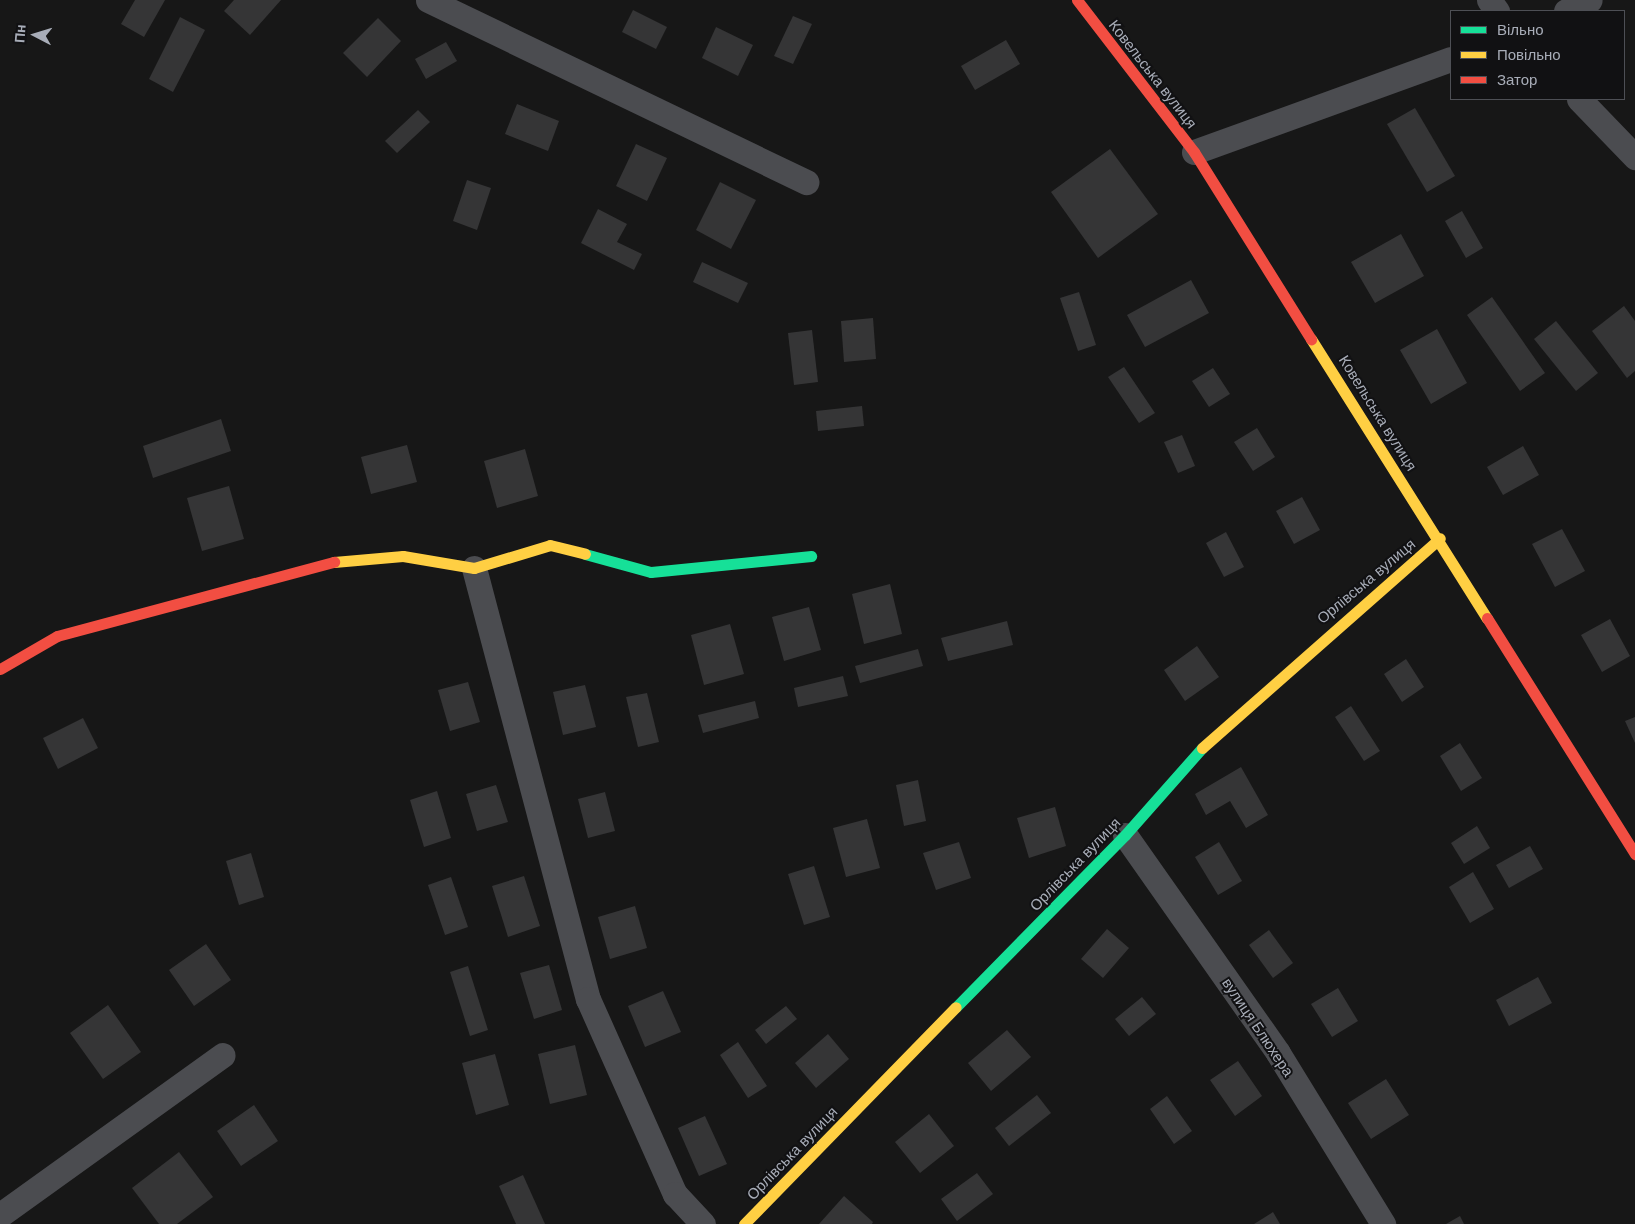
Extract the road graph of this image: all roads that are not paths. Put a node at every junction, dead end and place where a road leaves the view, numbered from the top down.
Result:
1 (428, 0) edge
2 (1077, 0) edge
3 (1590, 0) edge
4 (1568, 10) edge
5 (1450, 58) edge
6 (1580, 100) edge
7 (1194, 152) junction
8 (1635, 157) edge
9 (807, 182) dead end
10 (1440, 538) junction
11 (811, 556) dead end
12 (474, 568) junction
13 (0, 669) edge
14 (1125, 835) junction
15 (1635, 854) edge
16 (223, 1055) dead end
17 (0, 1215) edge
18 (703, 1224) edge
19 (744, 1224) edge
20 (1383, 1224) edge

1 - 9 street
2 - 7 street, Ковельська вулиця
3 - 4 street
5 - 7 street
6 - 8 street
7 - 10 street, Ковельська вулиця
10 - 14 street, Орлівська вулиця
10 - 15 street, Ковельська вулиця
11 - 12 street
12 - 13 street
12 - 18 street
14 - 19 street, Орлівська вулиця
14 - 20 street, вулиця Блюхера
16 - 17 street

